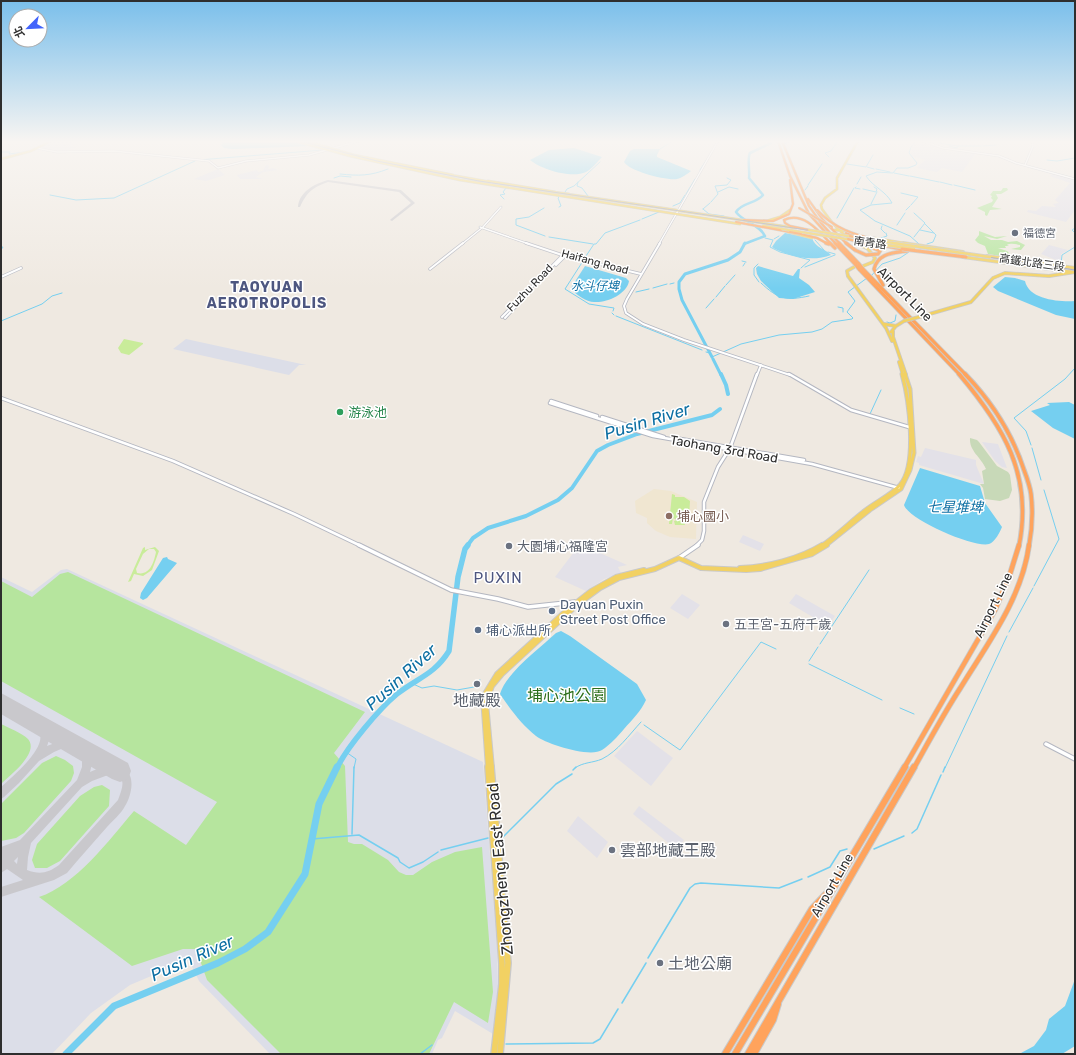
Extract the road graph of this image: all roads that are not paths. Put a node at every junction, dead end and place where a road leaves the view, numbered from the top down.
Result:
1 (535, 190) edge
2 (535, 190) edge
3 (535, 190) edge
4 (543, 190) edge
5 (690, 190) edge
6 (797, 190) edge
7 (802, 190) edge
8 (804, 190) edge
9 (835, 190) edge
10 (792, 192) joint
11 (808, 199) junction
12 (620, 203) junction
13 (636, 205) junction
14 (500, 207) dead end
15 (790, 210) dead end
16 (678, 211) junction
17 (722, 218) junction
18 (744, 220) junction
19 (736, 222) junction
20 (481, 227) junction
21 (809, 230) junction
22 (837, 230) junction
23 (850, 236) junction
24 (812, 238) dead end
25 (848, 239) junction
26 (878, 240) junction
27 (940, 249) junction
28 (837, 250) junction
29 (928, 252) junction
30 (564, 255) junction
31 (966, 257) junction
32 (990, 257) joint
33 (1014, 260) joint
34 (877, 261) junction
35 (1010, 263) joint
36 (1015, 263) joint
37 (858, 267) junction
38 (19, 268) dead end
39 (429, 269) dead end
40 (1063, 271) junction
41 (1075, 271) edge
42 (641, 274) junction
43 (1067, 274) junction
44 (866, 275) junction
45 (1000, 275) junction
46 (1, 277) edge
47 (872, 279) junction
48 (503, 318) dead end
49 (884, 324) junction
50 (896, 326) junction
51 (891, 332) junction
52 (761, 365) junction
53 (1, 398) edge
54 (910, 428) junction
55 (729, 449) junction
56 (900, 487) junction
57 (679, 558) junction
58 (695, 566) junction
59 (576, 603) junction
60 (1046, 744) dead end
61 (1075, 759) edge
62 (835, 884) junction
63 (781, 996) junction
64 (494, 1054) edge
65 (500, 1054) edge
66 (725, 1054) edge
67 (735, 1054) edge
68 (748, 1054) edge
69 (755, 1054) edge

1 - 12 main road
2 - 13 main road
3 - 13 main road
4 - 12 main road
5 - 16 street
6 - 37 highway, Airport Line
7 - 37 highway, Airport Line
8 - 11 highway
9 - 22 main road
10 - 18 highway
10 - 29 highway, bridge
11 - 25 highway, bridge
11 - 26 highway, bridge
12 - 13 main road
12 - 16 main road
13 - 16 main road
14 - 20 street
15 - 18 main road
16 - 17 main road
16 - 18 main road
16 - 24 main road
16 - 42 street
17 - 18 main road
17 - 19 main road, 南青路
18 - 21 main road, 南青路
19 - 25 main road, 南青路, bridge
19 - 28 highway, bridge
20 - 30 street, Haifang Road
20 - 39 street
21 - 23 main road, 南青路, bridge
21 - 28 highway
22 - 27 main road, 南青路
22 - 37 main road
23 - 26 main road, 南青路, bridge
23 - 34 highway, bridge
25 - 31 main road, 南青路, bridge
26 - 32 main road, 南青路, bridge
27 - 33 main road, 南青路
27 - 35 main road, 南青路
28 - 37 highway
29 - 31 highway, bridge
29 - 34 highway, bridge
30 - 42 street, Haifang Road
30 - 48 street, Fuzhu Road
31 - 36 main road, 南青路
32 - 41 main road, 高鐵北路三段
33 - 41 main road, 高鐵北路三段
34 - 47 highway
35 - 40 main road, 高鐵北路三段
36 - 41 main road, 高鐵北路三段
37 - 44 highway
37 - 44 highway, Airport Line
37 - 49 main road
38 - 46 street
40 - 41 main road, 高鐵北路三段
40 - 43 main road
41 - 43 main road
41 - 45 main road
42 - 52 street
43 - 45 main road
44 - 47 highway
45 - 50 main road, bridge
47 - 62 highway, Airport Line
47 - 63 highway, Airport Line
49 - 50 main road
49 - 51 main road
50 - 51 main road
51 - 54 main road
51 - 56 main road
52 - 54 street
52 - 55 street
53 - 59 street
54 - 56 main road
55 - 55 street, Taohang 3rd Road
55 - 56 street, Taohang 3rd Road
55 - 57 street
56 - 58 main road
56 - 58 main road
57 - 58 main road
57 - 59 main road
59 - 64 main road, Zhongzheng East Road
59 - 65 main road, Zhongzheng East Road
60 - 61 street
62 - 66 highway
62 - 67 highway, Airport Line
63 - 68 highway, Airport Line
63 - 69 highway

